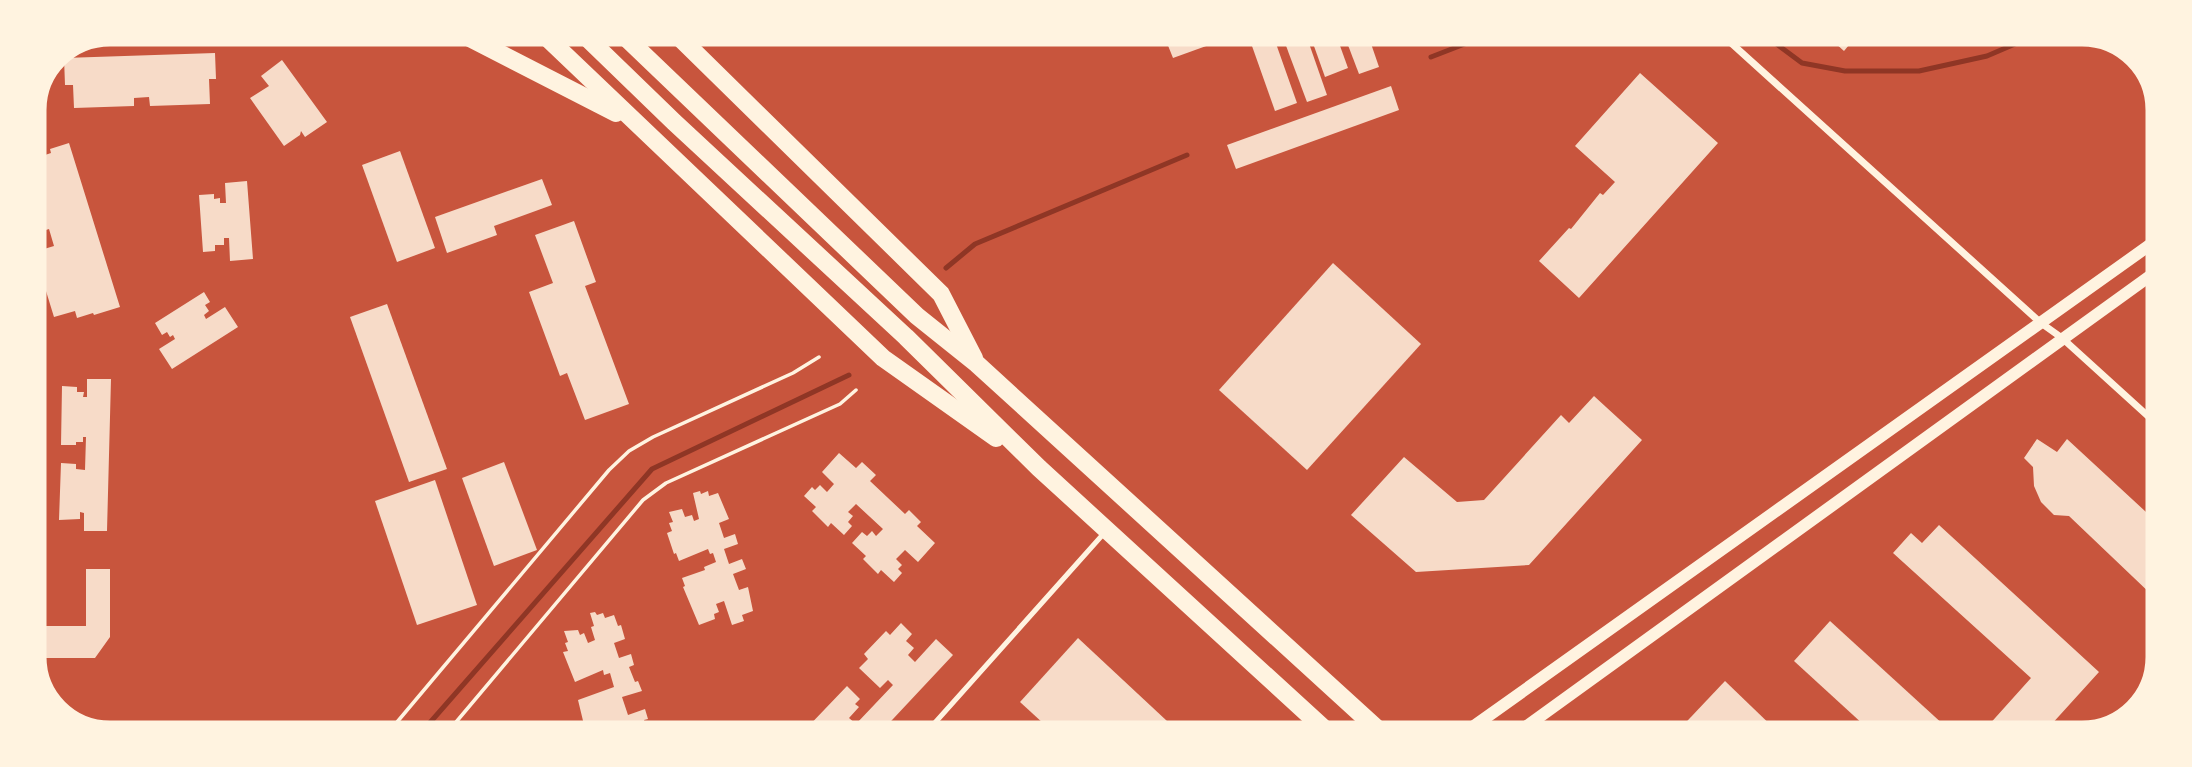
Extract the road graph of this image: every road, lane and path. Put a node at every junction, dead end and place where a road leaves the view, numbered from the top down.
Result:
1 (478, 42) edge
2 (551, 42) edge
3 (591, 42) edge
4 (630, 42) edge
5 (684, 42) edge
6 (1730, 42) edge
7 (634, 122) junction
8 (2150, 245) edge
9 (2150, 276) edge
10 (2040, 323) junction
11 (2062, 338) junction
12 (819, 357) dead end
13 (977, 365) junction
14 (856, 390) dead end
15 (2150, 418) edge
16 (1039, 468) junction
17 (1107, 530) junction
18 (395, 725) edge
19 (454, 725) edge
20 (933, 725) edge
21 (1320, 725) edge
22 (1373, 725) edge
23 (1475, 725) edge
24 (1528, 725) edge

1 - 7 main road
2 - 7 main road
3 - 16 main road
4 - 13 main road
5 - 13 main road
6 - 10 street
7 - 16 main road
8 - 10 street
9 - 11 street
10 - 11 street
10 - 23 street
11 - 15 street
11 - 24 street
12 - 18 path
13 - 22 main road
14 - 19 path
16 - 17 main road
17 - 20 lane
17 - 21 main road

